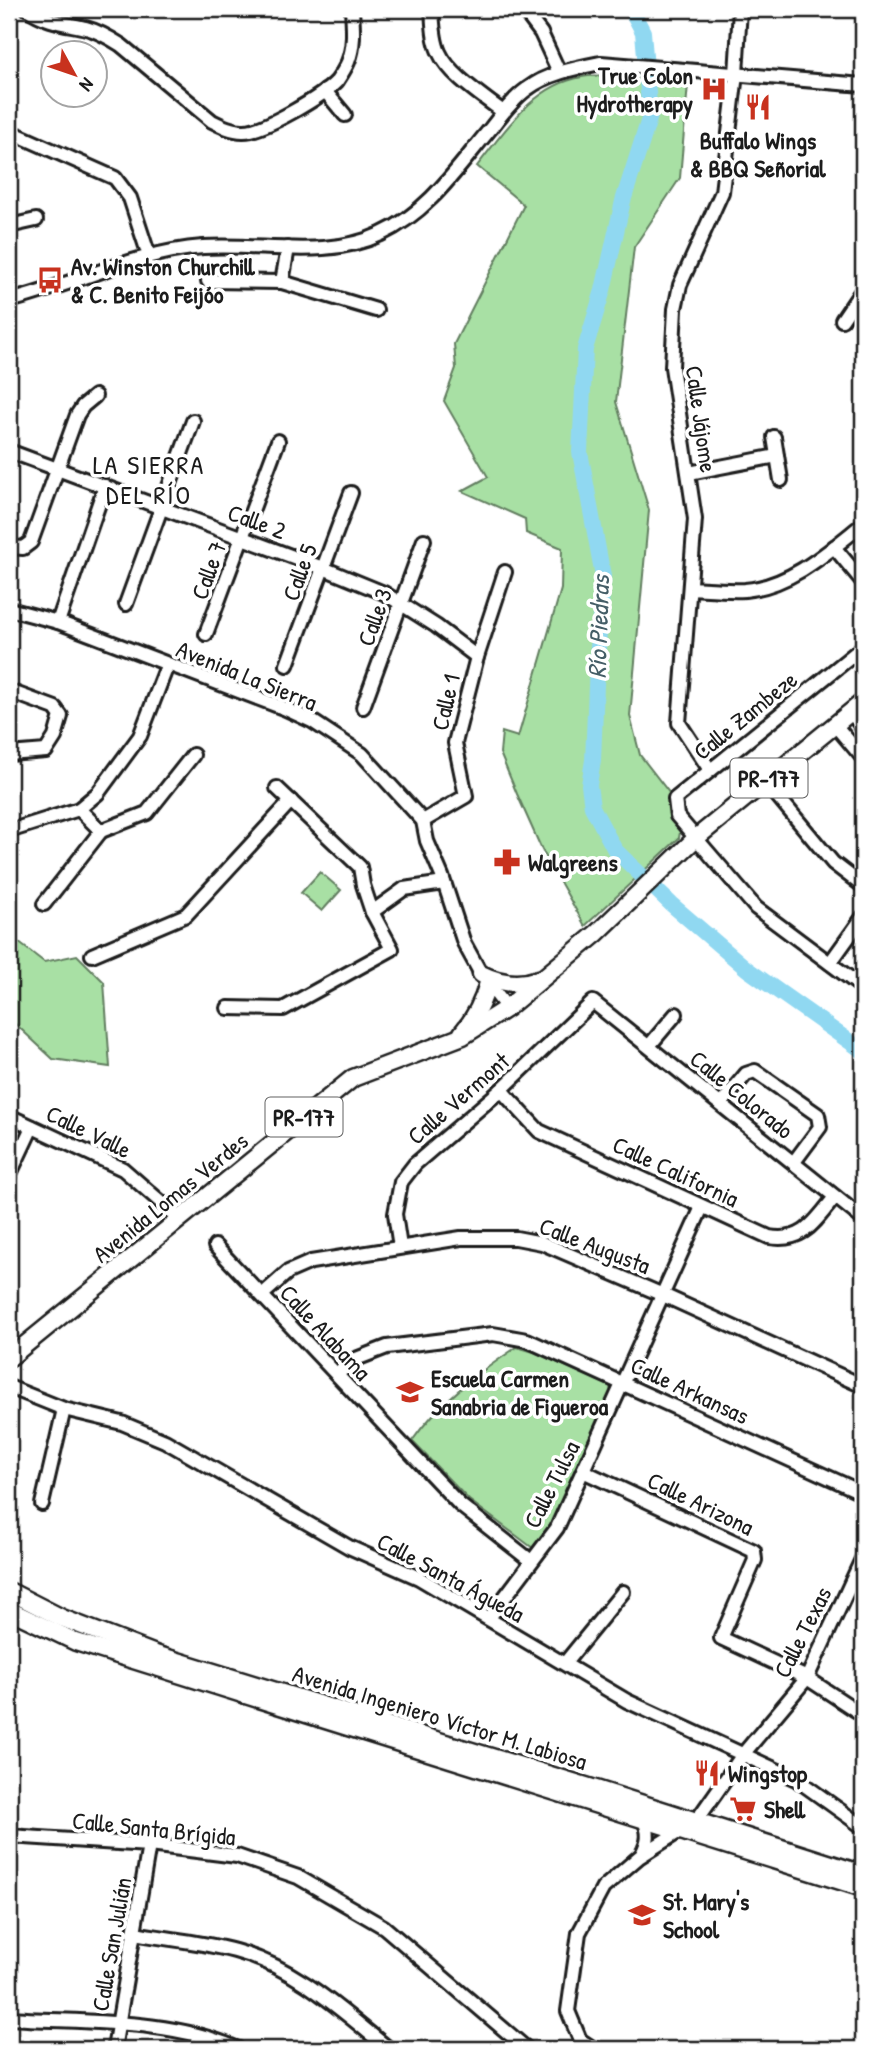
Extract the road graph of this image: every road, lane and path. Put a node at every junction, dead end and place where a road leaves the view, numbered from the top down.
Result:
1 (352, 9) edge
2 (432, 9) edge
3 (523, 9) edge
4 (740, 9) edge
5 (36, 11) edge
6 (559, 72) junction
7 (736, 74) junction
8 (863, 86) edge
9 (326, 91) junction
10 (503, 112) junction
11 (345, 115) dead end
12 (9, 131) edge
13 (9, 211) edge
14 (36, 220) dead end
15 (10, 226) edge
16 (288, 248) junction
17 (149, 256) junction
18 (208, 281) dead end
19 (282, 282) junction
20 (863, 289) edge
21 (9, 302) edge
22 (376, 310) dead end
23 (842, 320) dead end
24 (95, 396) dead end
25 (193, 421) dead end
26 (774, 437) dead end
27 (278, 441) dead end
28 (9, 451) edge
29 (777, 456) junction
30 (57, 468) junction
31 (689, 472) junction
32 (781, 480) dead end
33 (105, 486) junction
34 (351, 493) dead end
35 (161, 508) junction
36 (863, 524) edge
37 (242, 538) junction
38 (424, 540) dead end
39 (9, 547) edge
40 (834, 547) junction
41 (323, 568) junction
42 (505, 572) dead end
43 (863, 582) edge
44 (690, 588) junction
45 (401, 603) junction
46 (126, 604) dead end
47 (9, 609) edge
48 (58, 622) junction
49 (206, 635) dead end
50 (863, 646) edge
51 (477, 657) junction
52 (287, 665) dead end
53 (167, 666) junction
54 (9, 691) edge
55 (363, 707) dead end
56 (857, 707) edge
57 (835, 725) junction
58 (863, 727) edge
59 (9, 754) edge
60 (193, 755) dead end
61 (863, 758) edge
62 (710, 771) junction
63 (765, 781) junction
64 (277, 788) dead end
65 (291, 802) junction
66 (79, 810) junction
67 (424, 821) junction
68 (9, 831) edge
69 (102, 831) junction
70 (696, 838) junction
71 (444, 883) junction
72 (863, 886) edge
73 (44, 904) dead end
74 (372, 912) junction
75 (863, 917) edge
76 (92, 955) dead end
77 (830, 963) junction
78 (543, 977) junction
79 (484, 978) junction
80 (863, 988) edge
81 (593, 1002) joint
82 (228, 1008) dead end
83 (507, 1008) junction
84 (676, 1014) dead end
85 (457, 1039) junction
86 (649, 1046) junction
87 (501, 1090) junction
88 (721, 1104) junction
89 (9, 1116) edge
90 (32, 1127) junction
91 (794, 1162) junction
92 (9, 1177) edge
93 (835, 1197) junction
94 (702, 1207) junction
95 (179, 1218) junction
96 (863, 1219) edge
97 (215, 1246) dead end
98 (400, 1247) junction
99 (262, 1295) junction
100 (663, 1295) junction
101 (9, 1358) edge
102 (337, 1374) junction
103 (623, 1382) junction
104 (863, 1386) edge
105 (9, 1387) edge
106 (64, 1409) junction
107 (583, 1471) junction
108 (863, 1493) edge
109 (42, 1504) dead end
110 (863, 1557) edge
111 (531, 1561) junction
112 (9, 1591) edge
113 (623, 1592) dead end
114 (9, 1610) edge
115 (489, 1618) junction
116 (565, 1663) junction
117 (807, 1678) junction
118 (863, 1715) edge
119 (744, 1753) junction
120 (643, 1819) junction
121 (697, 1820) junction
122 (863, 1827) edge
123 (680, 1830) junction
124 (9, 1836) edge
125 (149, 1845) junction
126 (641, 1856) junction
127 (863, 1874) edge
128 (863, 1888) edge
129 (134, 1933) junction
130 (9, 2018) edge
131 (118, 2025) junction
132 (575, 2045) edge
133 (114, 2049) edge
134 (238, 2049) edge
135 (389, 2049) edge
136 (527, 2049) edge
137 (594, 2049) edge

1 - 9 street
2 - 10 street
3 - 6 street
4 - 7 street, Calle Jájome
5 - 9 street
6 - 7 street
6 - 10 street
7 - 8 street
7 - 31 street, Calle Jájome
9 - 11 street
10 - 16 street
12 - 17 street
13 - 15 street
14 - 15 street
16 - 17 street
16 - 19 street
17 - 21 street
18 - 19 street
19 - 22 street
20 - 23 street
24 - 30 street
25 - 35 street
26 - 29 street
27 - 37 street, Calle 7
28 - 30 street, Calle 2
29 - 31 street
29 - 32 street
30 - 33 street, Calle 2
30 - 39 street
31 - 44 street, Calle Jájome
33 - 35 street, Calle 2
33 - 48 street
34 - 41 street, Calle 5
35 - 37 street, Calle 2
35 - 46 street
36 - 40 street
37 - 41 street, Calle 2
37 - 49 street, Calle 7
38 - 45 street, Calle 3
40 - 43 street
40 - 44 street
41 - 45 street, Calle 2
41 - 52 street, Calle 5
42 - 51 street, Calle 1
44 - 62 street, Calle Jájome
45 - 51 street, Calle 2
45 - 55 street, Calle 3
47 - 48 street, Avenida La Sierra
48 - 53 street, Avenida La Sierra
50 - 62 street, Calle Zambeze
51 - 67 street, Calle 1
53 - 66 street
53 - 67 street, Avenida La Sierra
54 - 59 street
56 - 57 main road, Avenida Lomas Verdes / PR-177
56 - 58 street
57 - 61 street
57 - 63 main road, Avenida Lomas Verdes / PR-177
60 - 69 street
62 - 70 street, Calle Zambeze
63 - 70 main road, Avenida Lomas Verdes / PR-177
63 - 72 street
64 - 65 street
65 - 74 street
65 - 76 street
66 - 68 street
66 - 69 street
67 - 71 street, Avenida La Sierra
69 - 73 street
70 - 77 street
70 - 78 main road, Avenida Lomas Verdes / PR-177
71 - 74 street
71 - 79 street, Avenida La Sierra
74 - 82 street
75 - 77 street
77 - 80 street
78 - 79 main road
78 - 83 main road, Avenida Lomas Verdes / PR-177
79 - 83 street, Avenida La Sierra
79 - 85 main road
81 - 86 street, Calle Colorado
81 - 87 street, Calle Vermont
83 - 85 main road, Avenida Lomas Verdes / PR-177
84 - 86 street
85 - 95 main road, Avenida Lomas Verdes / PR-177
86 - 88 street, Calle Colorado
87 - 94 street, Calle California
87 - 98 street, Calle Vermont
88 - 91 street, Calle Colorado
88 - 91 street
89 - 90 street, Calle Valle
90 - 92 street
90 - 95 street, Calle Valle
91 - 93 street, Calle Colorado
93 - 94 street, Calle California
93 - 96 street, Calle Colorado
94 - 100 street, Calle Tulsa
95 - 101 main road, Avenida Lomas Verdes / PR-177
97 - 99 street, Calle Alabama
98 - 99 street, Calle Augusta
98 - 100 street, Calle Augusta
99 - 102 street, Calle Alabama
100 - 103 street, Calle Tulsa
100 - 104 street, Calle Augusta
102 - 103 street, Calle Arkansas
102 - 111 street, Calle Alabama
103 - 107 street, Calle Tulsa
103 - 108 street, Calle Arkansas
105 - 106 street, Calle Santa Águeda
106 - 109 street
106 - 115 street, Calle Santa Águeda
107 - 111 street, Calle Tulsa
107 - 117 street, Calle Arizona
110 - 117 street, Calle Texas
111 - 115 street, Calle Tulsa
112 - 121 main road, Avenida Ingeniero Víctor M. Labiosa
113 - 116 street
114 - 120 main road, Avenida Ingeniero Víctor M. Labiosa
115 - 116 street, Calle Santa Águeda
116 - 119 street, Calle Santa Águeda
117 - 118 street
117 - 119 street, Calle Texas
119 - 121 street, Calle Texas
119 - 122 street, Calle Santa Águeda
120 - 123 main road, Avenida Ingeniero Víctor M. Labiosa
120 - 126 street
121 - 123 street
121 - 127 main road, Avenida Ingeniero Víctor M. Labiosa
123 - 126 street
123 - 128 main road, Avenida Ingeniero Víctor M. Labiosa
124 - 125 street, Calle Santa Brígida
125 - 129 street, Calle San Julián
125 - 136 street, Calle Santa Brígida
126 - 132 street
129 - 131 street, Calle San Julián
129 - 135 street
130 - 131 street
131 - 133 street, Calle San Julián
131 - 134 street
132 - 137 street

